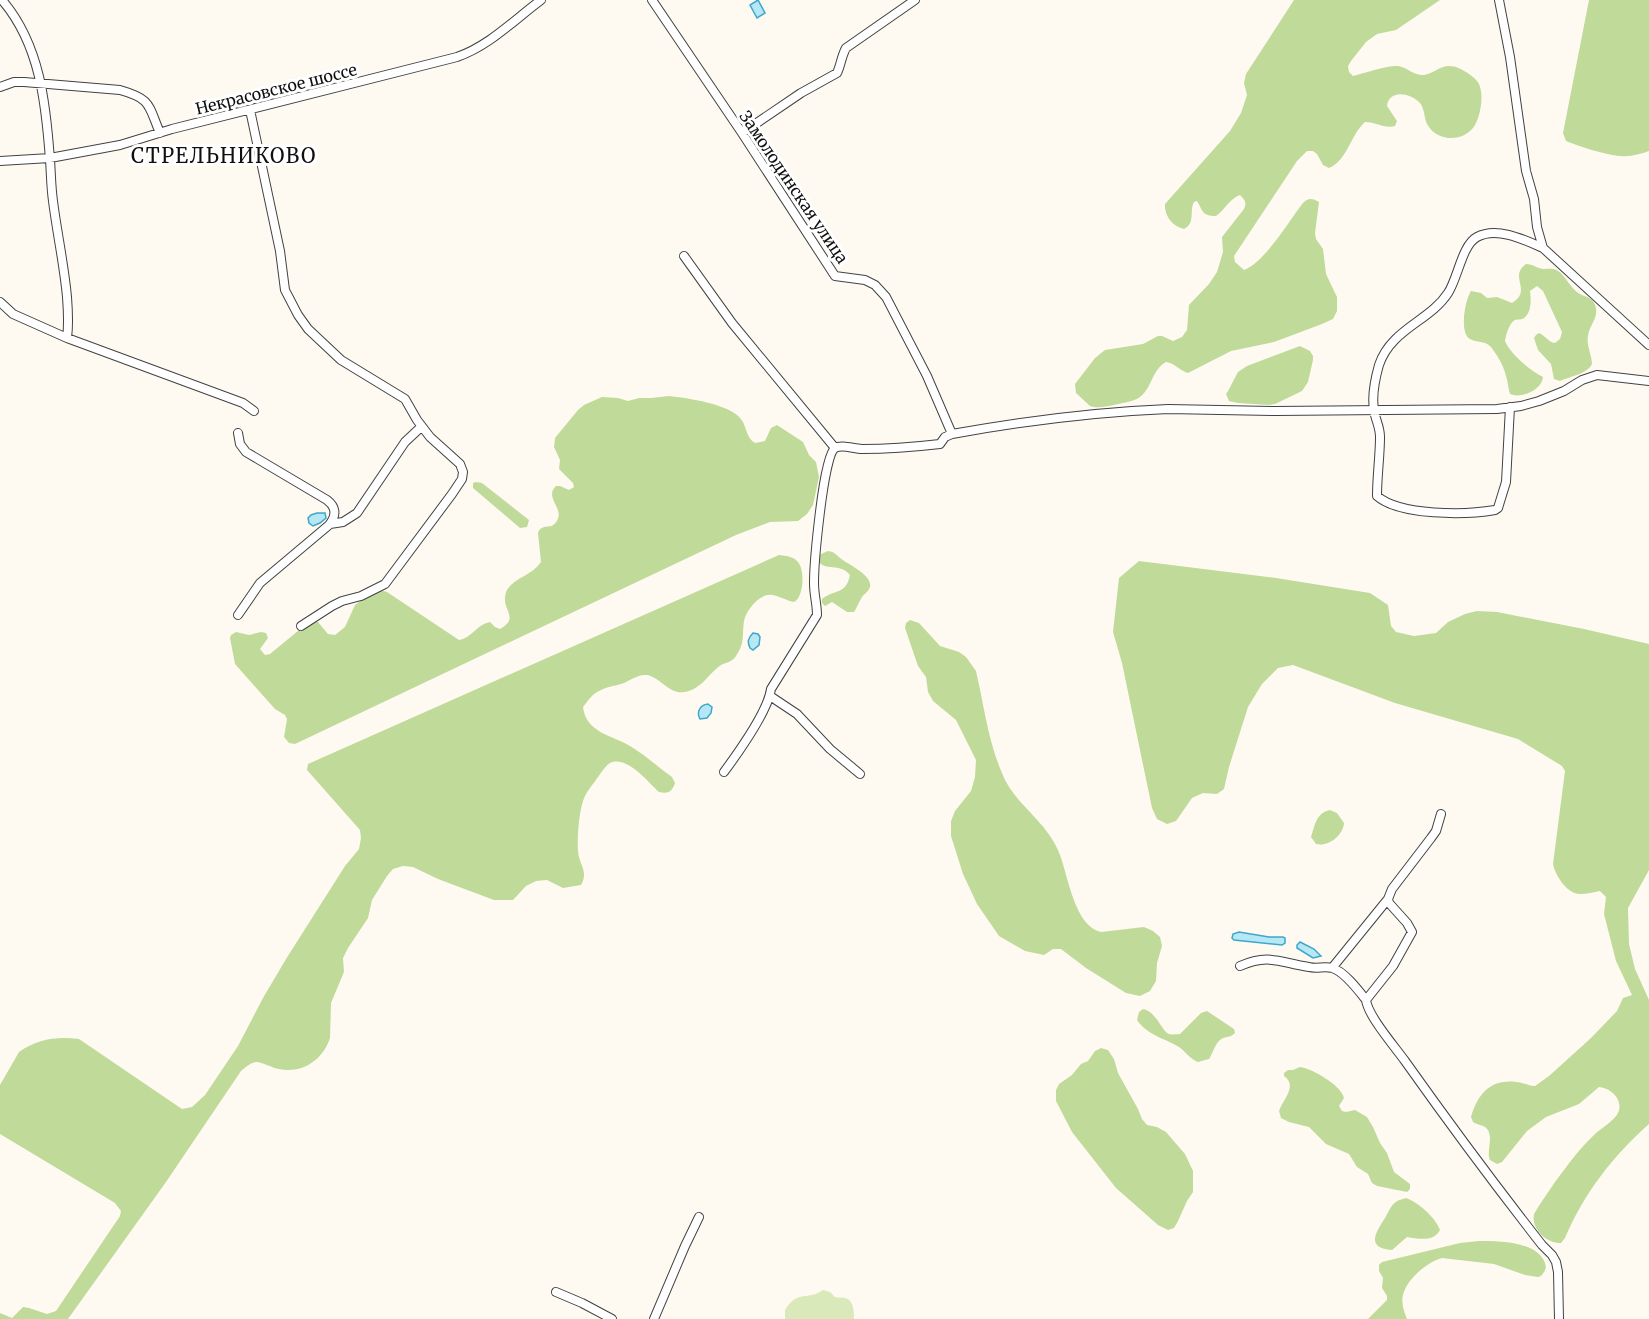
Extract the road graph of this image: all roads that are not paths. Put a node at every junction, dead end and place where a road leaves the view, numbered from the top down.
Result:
1 (2, 0) edge
2 (541, 0) edge
3 (652, 0) edge
4 (915, 0) edge
5 (1499, 0) edge
6 (41, 84) junction
7 (0, 87) edge
8 (250, 110) junction
9 (160, 133) junction
10 (742, 133) junction
11 (50, 158) junction
12 (0, 161) edge
13 (1543, 248) junction
14 (684, 255) dead end
15 (0, 302) edge
16 (67, 338) junction
17 (1649, 345) edge
18 (1649, 381) edge
19 (1510, 407) junction
20 (1374, 410) junction
21 (254, 411) dead end
22 (421, 427) junction
23 (238, 434) dead end
24 (952, 434) junction
25 (835, 448) junction
26 (330, 524) junction
27 (238, 615) dead end
28 (301, 626) dead end
29 (770, 696) junction
30 (724, 772) dead end
31 (860, 774) dead end
32 (1441, 814) dead end
33 (1388, 898) junction
34 (1240, 966) dead end
35 (1332, 968) junction
36 (1366, 1000) junction
37 (699, 1217) dead end
38 (556, 1292) dead end
39 (612, 1319) edge
40 (654, 1319) edge
41 (1559, 1319) edge

1 - 6 street
2 - 8 street, Некрасовское шоссе
3 - 10 street, Замолодинская улица
4 - 10 street
5 - 13 street
6 - 7 street
6 - 9 street
6 - 11 street
8 - 9 street, Некрасовское шоссе
8 - 22 street
9 - 11 street, Некрасовское шоссе
10 - 24 street, Замолодинская улица
11 - 12 street, Некрасовское шоссе
11 - 16 street
13 - 17 street
13 - 20 street
14 - 25 street
15 - 16 street
16 - 21 street
18 - 19 street
19 - 20 street
19 - 20 street
20 - 24 street
22 - 26 street
22 - 28 street
23 - 26 street
24 - 25 street
25 - 29 street
26 - 27 street
29 - 30 street
29 - 31 street
32 - 33 street
33 - 35 street
33 - 36 street
34 - 35 street
35 - 36 street
36 - 41 street
37 - 40 street
38 - 39 street

